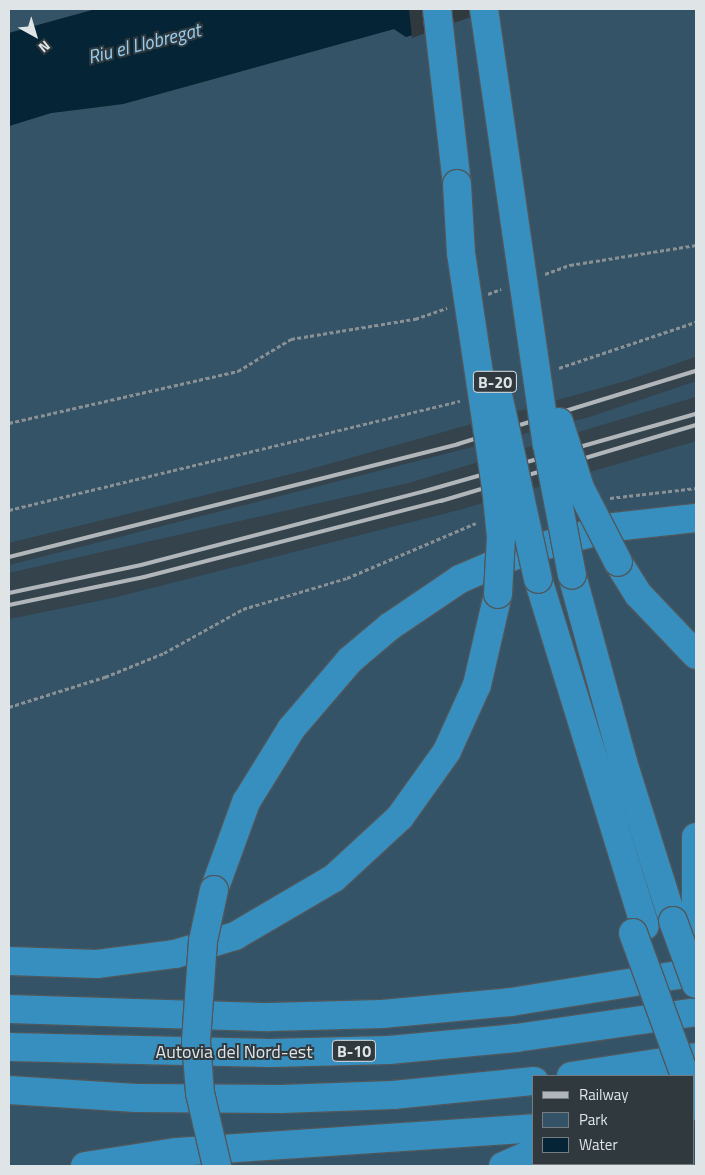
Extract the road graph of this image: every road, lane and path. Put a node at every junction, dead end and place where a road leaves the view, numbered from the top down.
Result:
1 (437, 9) edge
2 (484, 9) edge
3 (457, 184) junction
4 (696, 245) edge
5 (542, 275) dead end
6 (516, 295) junction
7 (478, 297) dead end
8 (451, 306) dead end
9 (696, 322) edge
10 (548, 372) dead end
11 (464, 400) dead end
12 (9, 423) edge
13 (696, 488) edge
14 (601, 500) dead end
15 (9, 510) edge
16 (696, 518) edge
17 (484, 520) dead end
18 (696, 655) edge
19 (9, 707) edge
20 (696, 836) edge
21 (638, 920) junction
22 (688, 920) edge
23 (9, 961) edge
24 (696, 972) edge
25 (696, 984) edge
26 (9, 1009) edge
27 (696, 1012) edge
28 (9, 1047) edge
29 (696, 1057) edge
30 (696, 1064) edge
31 (578, 1075) edge
32 (684, 1075) edge
33 (532, 1081) edge
34 (9, 1090) edge
35 (532, 1128) edge
36 (532, 1153) edge
37 (86, 1166) edge
38 (217, 1166) edge
39 (503, 1166) edge

1 - 3 highway, B-20
2 - 6 highway, B-20, bridge
3 - 21 highway, B-20, bridge
3 - 23 highway, bridge
4 - 5 path
6 - 7 path
6 - 18 highway, bridge
6 - 22 highway, B-20, bridge
8 - 12 path
9 - 10 path
11 - 15 path
13 - 14 path
16 - 38 highway, bridge
17 - 19 path
20 - 22 highway
21 - 30 highway, B-20
21 - 32 highway, bridge
22 - 25 highway, B-20, bridge
24 - 26 highway
27 - 28 highway, Autovia del Nord-est / B-10
29 - 31 highway
33 - 34 highway
35 - 37 highway
36 - 39 highway

